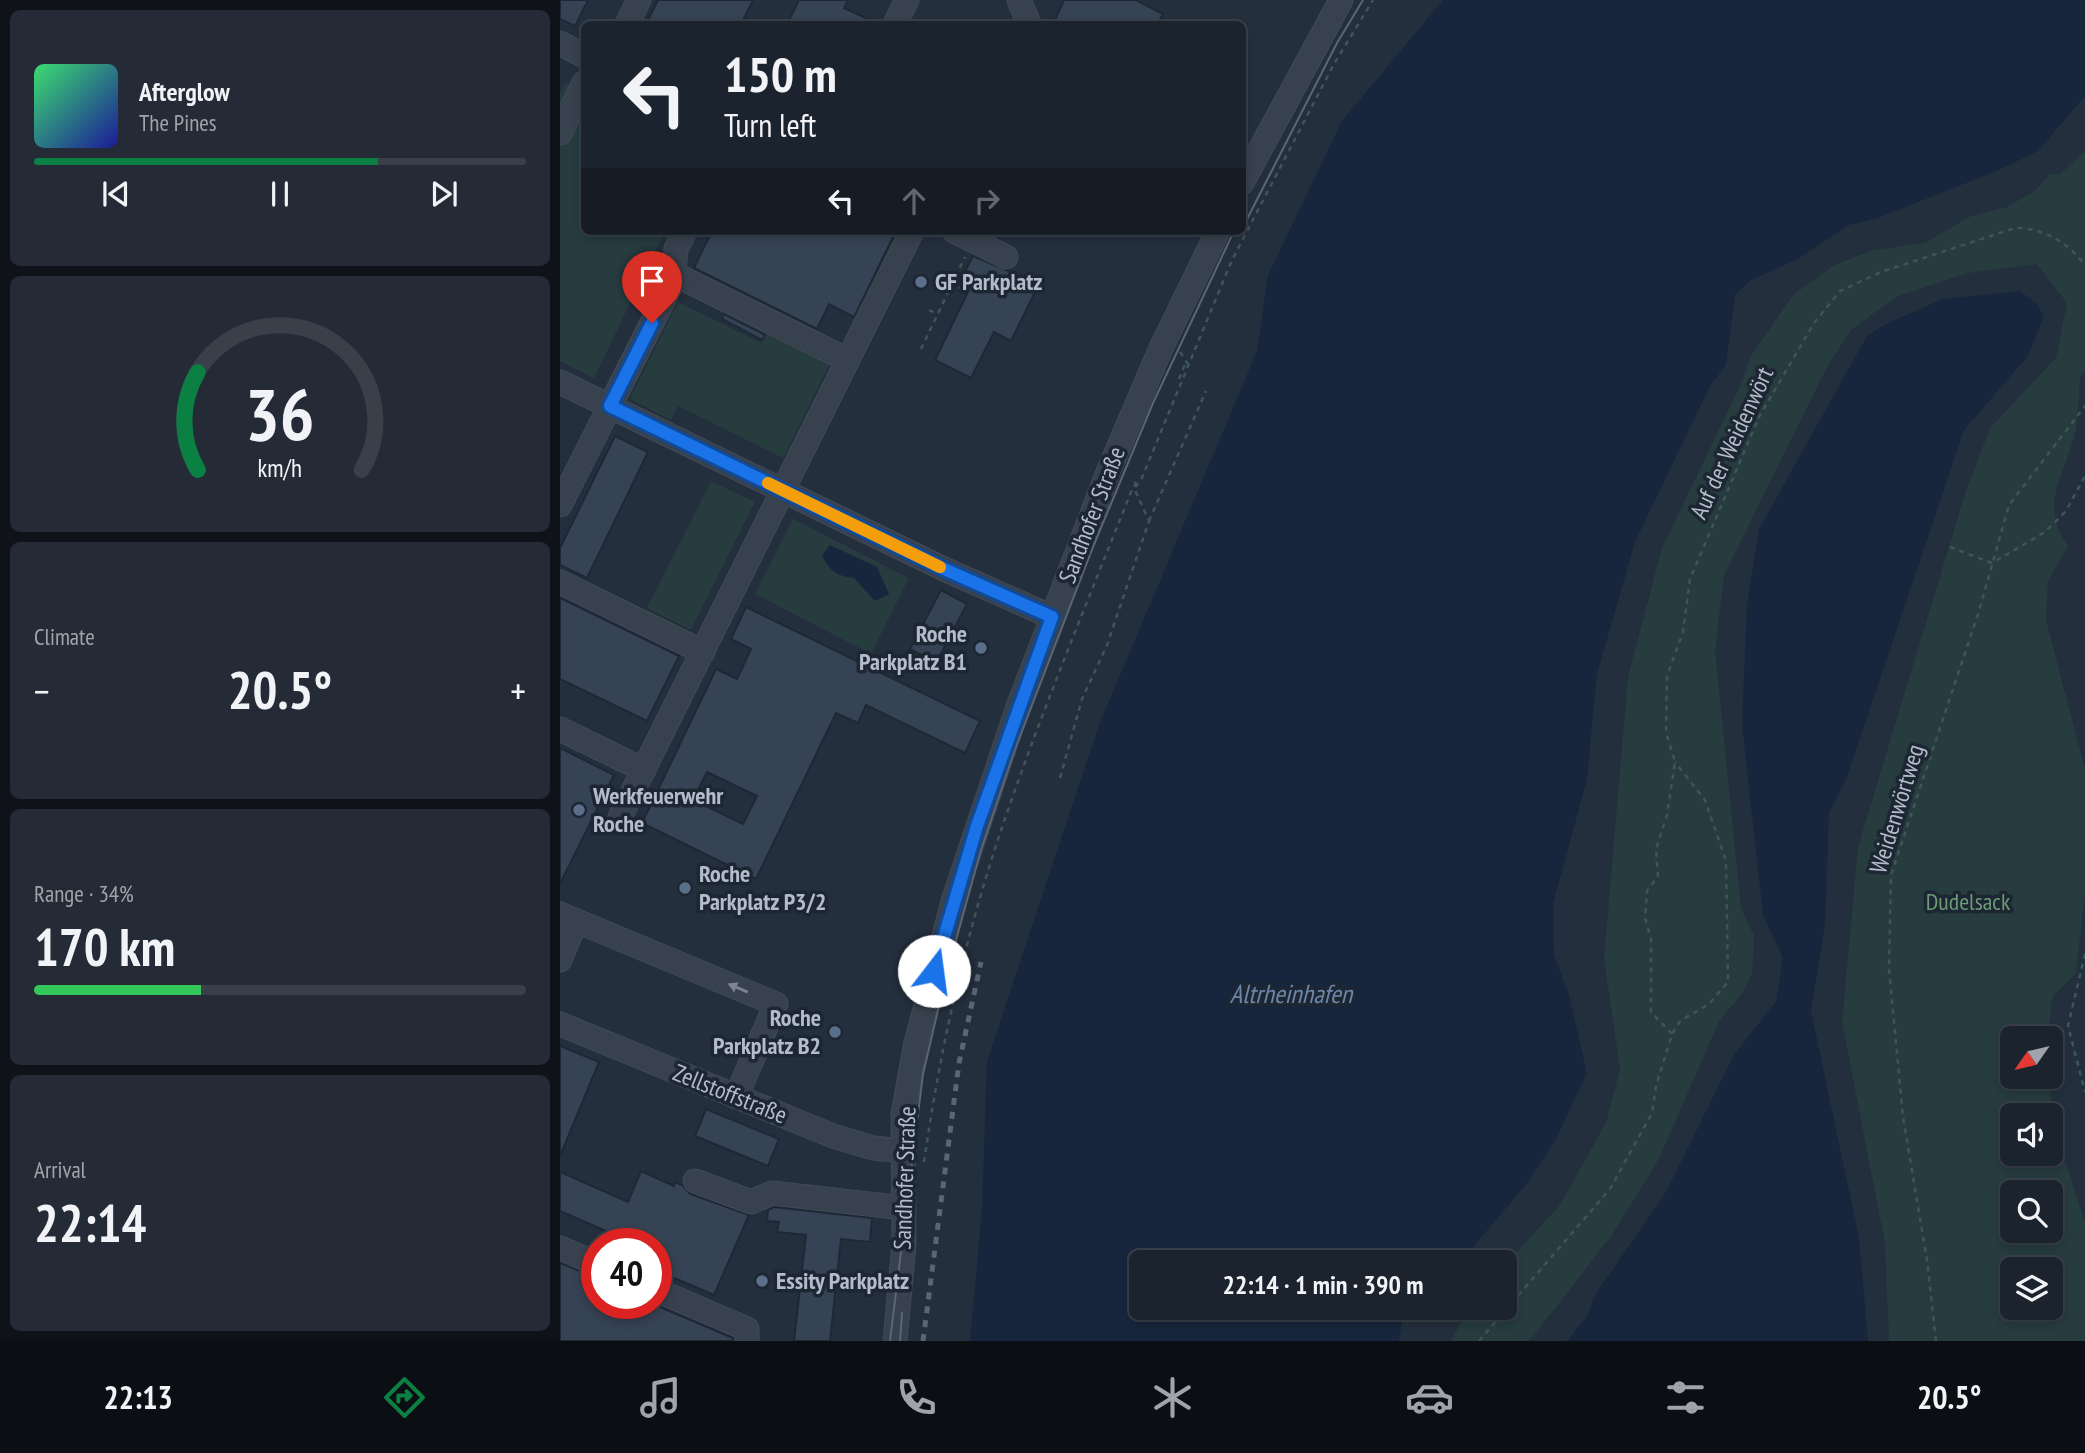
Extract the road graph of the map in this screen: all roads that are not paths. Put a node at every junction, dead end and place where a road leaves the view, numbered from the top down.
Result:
1 (639, 0) edge
2 (907, 0) edge
3 (1019, 0) edge
4 (1341, 0) edge
5 (628, 21) edge
6 (896, 21) edge
7 (1028, 21) edge
8 (560, 43) edge
9 (581, 54) edge
10 (581, 89) edge
11 (560, 133) edge
12 (1246, 176) edge
13 (683, 235) edge
14 (910, 235) edge
15 (963, 235) edge
16 (1216, 235) edge
17 (1006, 257) dead end
18 (674, 274) junction
19 (848, 360) junction
20 (560, 382) edge
21 (610, 406) junction
22 (783, 491) junction
23 (560, 505) edge
24 (560, 582) edge
25 (1052, 617) junction
26 (703, 652) junction
27 (560, 729) edge
28 (644, 770) junction
29 (620, 817) dead end
30 (568, 918) edge
31 (560, 960) edge
32 (560, 1024) edge
33 (736, 1097) junction
34 (904, 1151) junction
35 (695, 1181) dead end
36 (904, 1208) junction
37 (560, 1248) edge
38 (581, 1257) edge
39 (672, 1297) edge
40 (747, 1341) edge
41 (895, 1341) edge

1 - 5 street
2 - 6 street
3 - 7 street
4 - 12 street
8 - 9 street
10 - 11 street
13 - 18 street
14 - 19 street
15 - 17 street
16 - 25 street, Sandhofer Straße
18 - 19 street
18 - 21 street
19 - 22 street
20 - 21 street
21 - 22 street
21 - 23 street
22 - 25 street
22 - 26 street
24 - 26 street
25 - 34 street, Sandhofer Straße
26 - 28 street
27 - 28 street
28 - 29 street
30 - 31 street
33 -> 30 street
32 - 33 street, Zellstoffstraße
33 - 34 street, Zellstoffstraße
34 - 36 street, Sandhofer Straße
35 - 36 street
36 - 41 street, Sandhofer Straße
37 - 38 street
39 - 40 street

